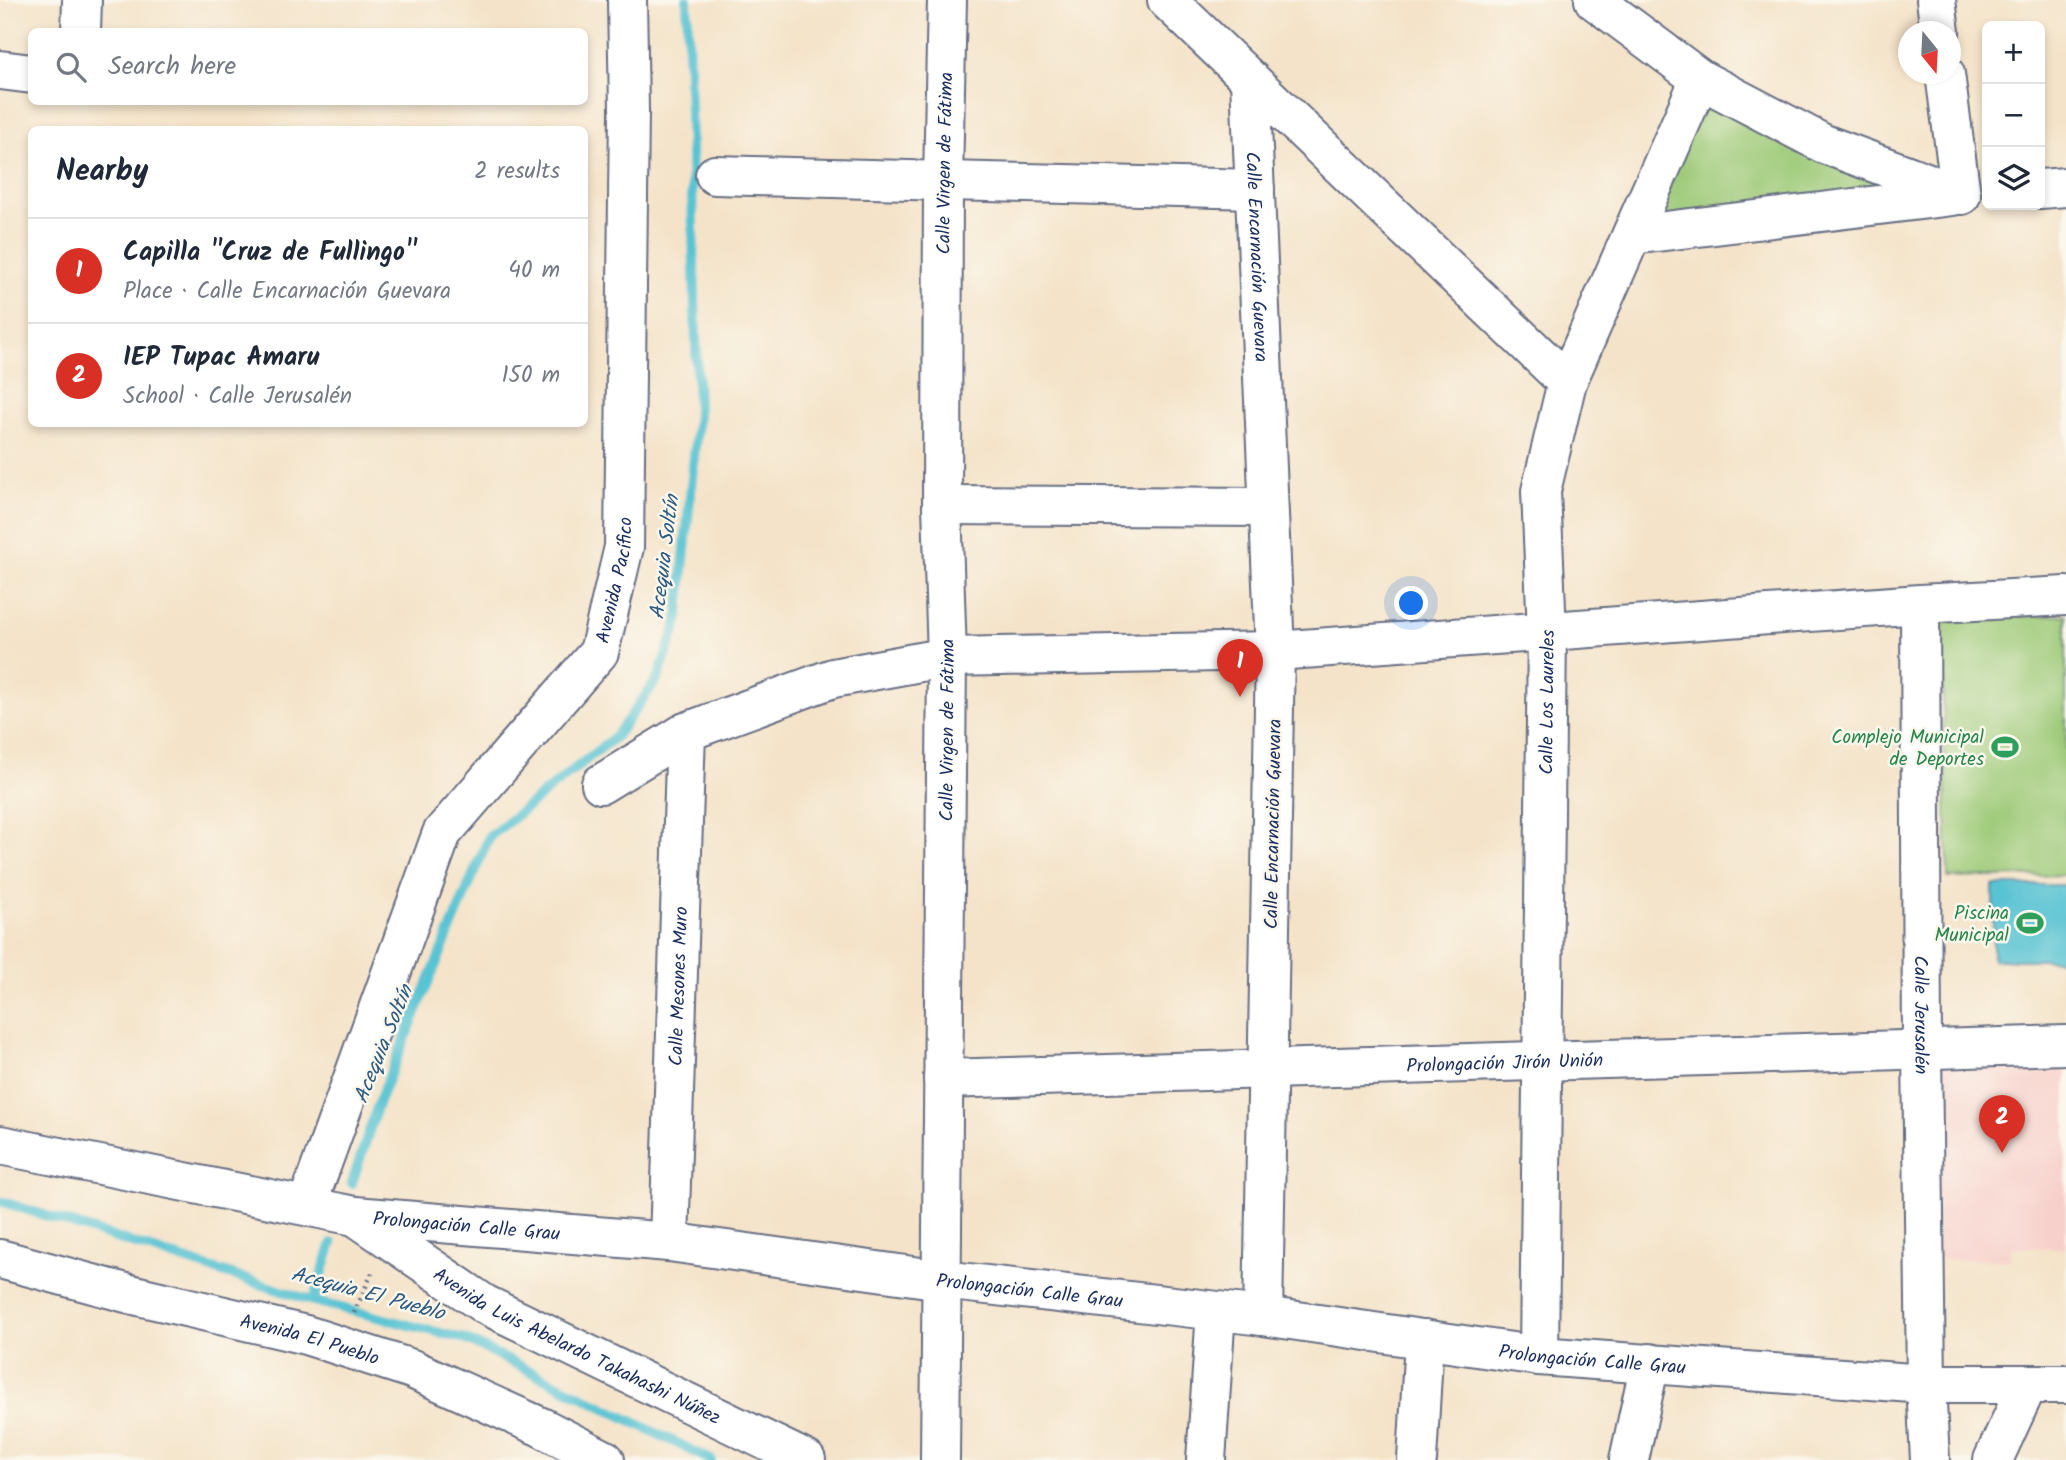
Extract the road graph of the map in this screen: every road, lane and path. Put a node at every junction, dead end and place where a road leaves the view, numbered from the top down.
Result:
1 (82, 0) edge
2 (627, 0) edge
3 (947, 0) edge
4 (1167, 0) edge
5 (1594, 0) edge
6 (1936, 0) edge
7 (1939, 21) edge
8 (81, 28) edge
9 (0, 69) edge
10 (28, 73) edge
11 (1700, 79) junction
12 (1250, 80) junction
13 (1947, 84) edge
14 (715, 175) dead end
15 (943, 180) junction
16 (2066, 187) edge
17 (1255, 189) junction
18 (2045, 189) edge
19 (1974, 194) edge
20 (1632, 235) junction
21 (1567, 382) junction
22 (942, 505) junction
23 (1268, 507) junction
24 (2066, 596) edge
25 (1920, 604) junction
26 (1547, 632) junction
27 (1275, 652) junction
28 (947, 657) junction
29 (686, 732) junction
30 (601, 784) dead end
31 (2066, 1045) edge
32 (1922, 1048) junction
33 (1543, 1060) junction
34 (1268, 1069) junction
35 (943, 1079) junction
36 (0, 1145) edge
37 (307, 1205) junction
38 (355, 1216) junction
39 (669, 1242) junction
40 (0, 1259) edge
41 (377, 1263) dead end
42 (942, 1280) junction
43 (1216, 1311) junction
44 (354, 1314) dead end
45 (1264, 1316) junction
46 (1424, 1339) junction
47 (1539, 1356) junction
48 (1650, 1363) junction
49 (1926, 1384) junction
50 (2028, 1384) junction
51 (2066, 1384) edge
52 (606, 1460) edge
53 (806, 1460) edge
54 (940, 1460) edge
55 (1206, 1460) edge
56 (1416, 1460) edge
57 (1629, 1460) edge
58 (1930, 1460) edge
59 (1993, 1460) edge

1 - 8 street
2 - 37 street, Avenida Pacífico
3 - 15 street, Calle Virgen de Fátima
4 - 12 street
5 - 11 street
6 - 7 street
9 - 10 street
11 - 19 street
11 - 20 street, Calle Los Laureles
12 - 17 street, Calle Encarnación Guevara
12 - 21 street
13 - 19 street
14 - 15 street
15 - 17 street
15 - 22 street, Calle Virgen de Fátima
16 - 18 street
17 - 23 street, Calle Encarnación Guevara
19 - 20 street
20 - 21 street, Calle Los Laureles
21 - 26 street, Calle Los Laureles
22 - 23 street
22 - 28 street, Calle Virgen de Fátima
23 - 27 street, Calle Encarnación Guevara
24 - 25 street
25 - 26 street
25 - 32 street, Calle Jerusalén
26 - 27 street
26 - 33 street, Calle Los Laureles
27 - 28 street
27 - 34 street, Calle Encarnación Guevara
28 - 29 street
28 - 35 street, Calle Virgen de Fátima
29 - 30 street
29 - 39 street, Calle Mesones Muro
31 - 32 street, Prolongación Jirón Unión
32 - 33 street, Prolongación Jirón Unión
32 - 49 street, Calle Jerusalén
33 - 34 street, Prolongación Jirón Unión
33 - 47 street, Calle Los Laureles
34 - 35 street, Prolongación Jirón Unión
34 - 45 street, Calle Encarnación Guevara
35 - 42 street, Calle Virgen de Fátima
36 - 37 street, Prolongación Calle Grau
37 - 38 street, Prolongación Calle Grau
38 - 39 street, Prolongación Calle Grau
38 - 53 street, Avenida Luis Abelardo Takahashi Núñez
39 - 42 street, Prolongación Calle Grau
40 - 52 street, Avenida El Pueblo
41 - 44 path
42 - 43 street, Prolongación Calle Grau
42 - 54 street, Calle Virgen de Fátima
43 - 45 street, Prolongación Calle Grau
43 - 55 street
45 - 46 street, Prolongación Calle Grau
46 - 47 street, Prolongación Calle Grau
46 - 56 street
47 - 48 street, Prolongación Calle Grau
48 - 49 street, Prolongación Calle Grau
48 - 57 street
49 - 50 street, Prolongación Calle Grau
49 - 58 street, Calle Jerusalén
50 - 51 street, Prolongación Calle Grau
50 - 59 street

